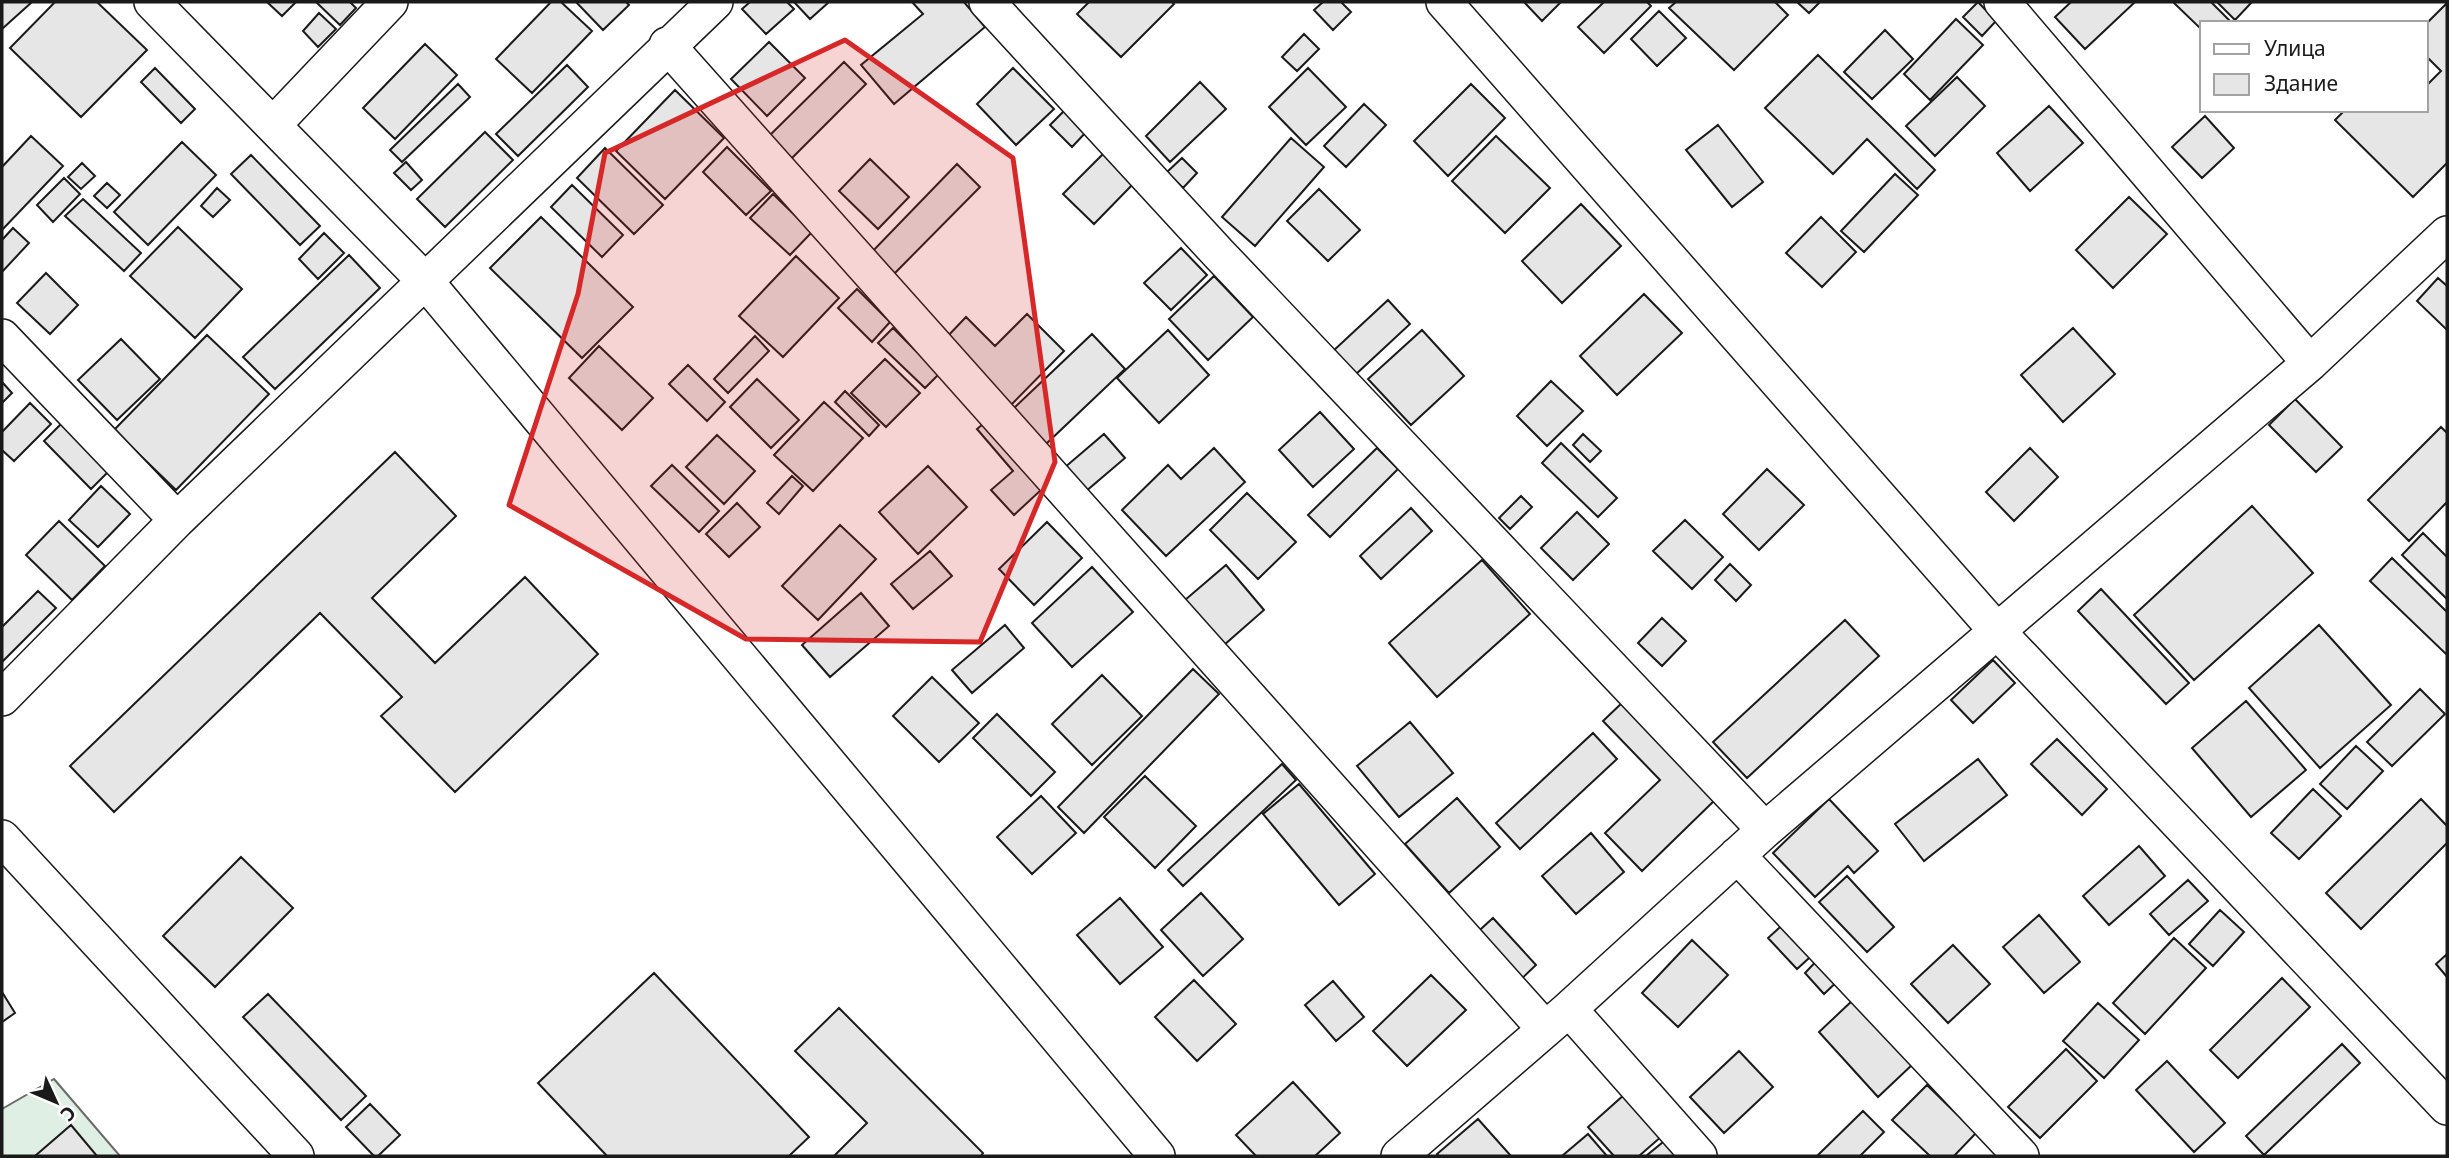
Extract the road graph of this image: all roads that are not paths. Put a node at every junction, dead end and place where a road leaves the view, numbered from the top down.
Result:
1 (152, 2) edge
2 (390, 2) edge
3 (715, 2) edge
4 (987, 2) edge
5 (1444, 2) edge
6 (2002, 2) edge
7 (667, 45) junction
8 (273, 125) junction
9 (2447, 234) edge
10 (426, 282) junction
11 (2, 337) edge
12 (2311, 363) junction
13 (177, 520) junction
14 (1997, 631) junction
15 (2, 698) edge
16 (1765, 830) junction
17 (2, 838) edge
18 (1737, 855) junction
19 (1557, 1019) junction
20 (2447, 1107) edge
21 (296, 1156) edge
22 (1157, 1156) edge
23 (1399, 1156) edge
24 (1699, 1156) edge
25 (2021, 1156) edge

1 - 8 street
2 - 8 street
3 - 7 street
4 - 16 street
5 - 14 street
6 - 12 street
7 - 10 street
7 - 19 street
8 - 10 street
9 - 12 street
10 - 13 street
10 - 22 street
11 - 13 street
12 - 14 street
13 - 15 street
14 - 16 street
14 - 20 street
16 - 18 street
17 - 21 street
18 - 19 street
18 - 25 street
19 - 23 street
19 - 24 street

